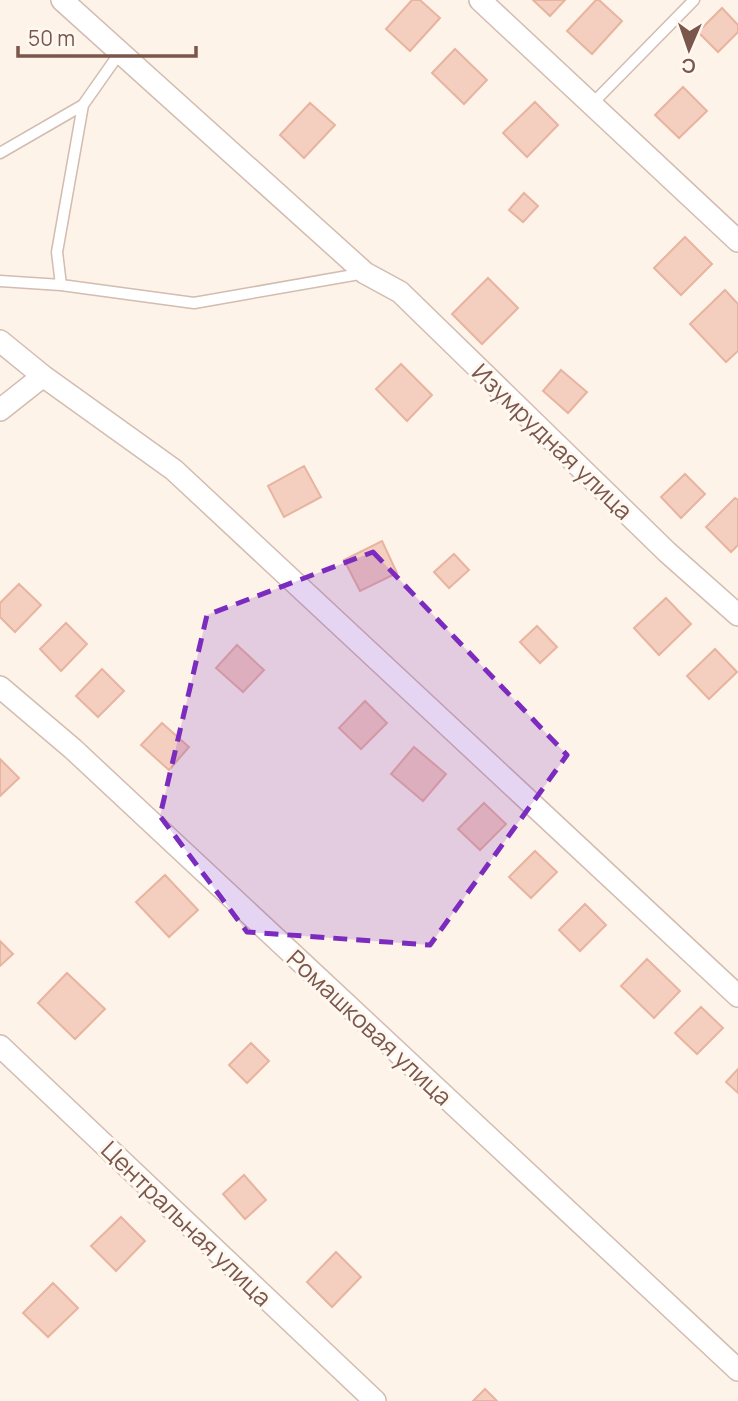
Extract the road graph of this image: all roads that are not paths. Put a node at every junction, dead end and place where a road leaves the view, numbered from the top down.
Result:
1 (62, 0) edge
2 (480, 0) edge
3 (694, 0) edge
4 (121, 51) junction
5 (591, 105) junction
6 (83, 106) junction
7 (0, 153) edge
8 (738, 241) edge
9 (365, 273) junction
10 (0, 281) edge
11 (61, 285) junction
12 (0, 341) edge
13 (43, 376) junction
14 (0, 410) edge
15 (738, 615) edge
16 (0, 687) edge
17 (738, 996) edge
18 (0, 1046) edge
19 (738, 1370) edge
20 (375, 1401) edge

1 - 4 street, Изумрудная улица
2 - 5 street
3 - 5 lane
4 - 6 lane
4 - 9 street, Изумрудная улица
5 - 8 street
6 - 7 lane
6 - 11 lane
9 - 11 lane
9 - 15 street, Изумрудная улица
10 - 11 lane
12 - 13 street
13 - 14 street
13 - 17 street
16 - 19 street, Ромашковая улица
18 - 20 street, Центральная улица

